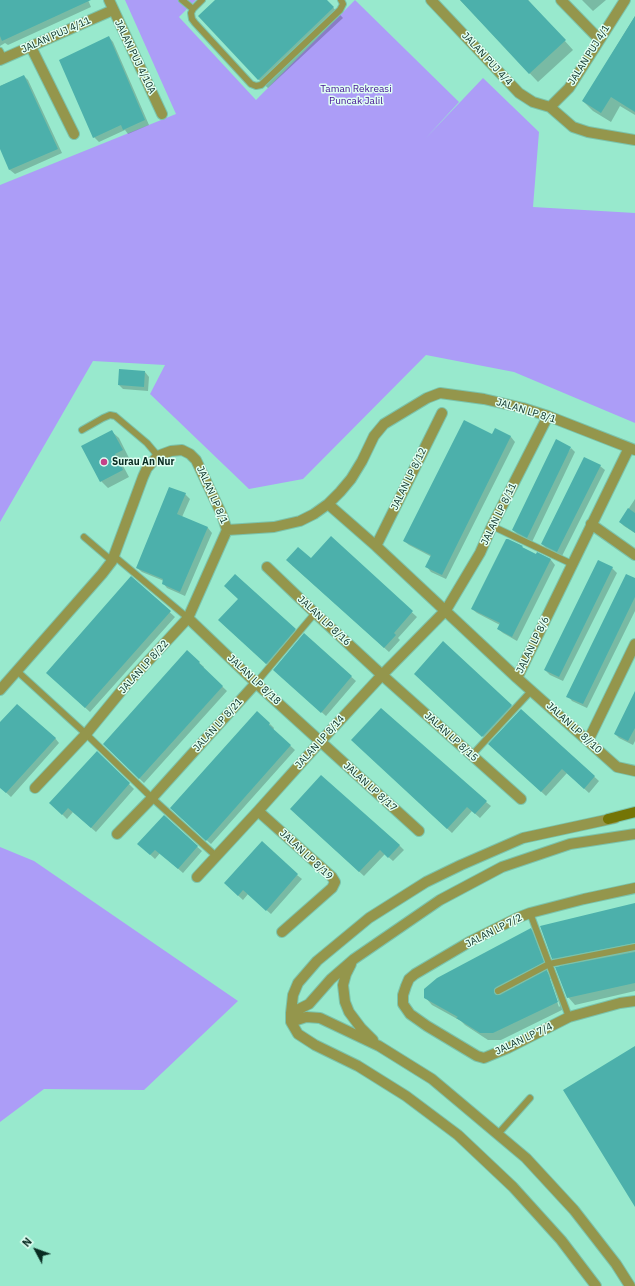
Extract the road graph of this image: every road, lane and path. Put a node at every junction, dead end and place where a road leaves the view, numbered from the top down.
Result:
1 (109, 0) edge
2 (182, 0) edge
3 (202, 0) edge
4 (341, 0) edge
5 (431, 0) edge
6 (561, 0) edge
7 (625, 0) edge
8 (193, 9) junction
9 (113, 10) junction
10 (599, 39) junction
11 (31, 46) junction
12 (1, 56) edge
13 (550, 107) junction
14 (162, 114) dead end
15 (74, 134) dead end
16 (635, 140) edge
17 (442, 413) dead end
18 (548, 416) junction
19 (82, 430) dead end
20 (632, 449) edge
21 (158, 456) junction
22 (328, 504) junction
23 (591, 524) junction
24 (492, 526) junction
25 (227, 530) junction
26 (84, 537) dead end
27 (376, 546) junction
28 (635, 555) edge
29 (113, 559) junction
30 (572, 564) junction
31 (267, 567) dead end
32 (446, 610) junction
33 (315, 613) junction
34 (188, 618) junction
35 (635, 644) edge
36 (17, 671) junction
37 (382, 675) junction
38 (518, 678) junction
39 (256, 683) junction
40 (0, 690) edge
41 (532, 690) junction
42 (86, 734) junction
43 (588, 741) junction
44 (320, 742) junction
45 (472, 755) junction
46 (635, 771) edge
47 (35, 788) dead end
48 (152, 798) junction
49 (521, 799) dead end
50 (258, 811) junction
51 (635, 812) edge
52 (635, 816) edge
53 (608, 819) junction
54 (419, 832) dead end
55 (117, 834) dead end
56 (635, 834) edge
57 (216, 856) junction
58 (197, 877) dead end
59 (635, 888) edge
60 (530, 913) junction
61 (282, 932) dead end
62 (635, 947) edge
63 (354, 959) junction
64 (549, 964) junction
65 (498, 990) dead end
66 (635, 1001) edge
67 (403, 1004) joint
68 (291, 1017) junction
69 (569, 1017) junction
70 (379, 1046) junction
71 (530, 1098) dead end
72 (498, 1134) junction
73 (596, 1286) edge
74 (630, 1286) edge

1 - 9 street, JALAN PUJ 4/10A
2 - 8 lane
3 - 8 lane
4 - 8 lane
5 - 13 street, JALAN PUJ 4/4
6 - 10 street
7 - 10 street, JALAN PUJ 4/1
9 - 11 street, JALAN PUJ 4/11
9 - 14 street, JALAN PUJ 4/10A
10 - 13 street, JALAN PUJ 4/1
11 - 12 street, JALAN PUJ 4/11
11 - 15 street
13 - 16 street
17 - 27 street, JALAN LP 8/12
18 - 20 street, JALAN LP 8/1
18 - 22 street, JALAN LP 8/1
18 - 24 street, JALAN LP 8/11
19 - 21 lane
20 - 23 street, JALAN LP 8/6
21 - 25 street, JALAN LP 8/1
21 - 29 street
22 - 25 street, JALAN LP 8/1
22 - 27 street, JALAN LP 8/6
23 - 28 street
23 - 30 street, JALAN LP 8/6
24 - 30 lane
24 - 32 street, JALAN LP 8/11
25 - 34 street, JALAN LP 8/22
26 - 29 lane
27 - 32 street, JALAN LP 8/6
29 - 34 lane
29 - 36 street
30 - 38 street, JALAN LP 8/6
31 - 33 street, JALAN LP 8/16
32 - 37 street, JALAN LP 8/14
32 - 38 street, JALAN LP 8/6
33 - 37 street, JALAN LP 8/16
33 - 39 lane, JALAN LP 8/21
34 - 39 street, JALAN LP 8/18
34 - 42 street, JALAN LP 8/22
35 - 43 street
36 - 40 street
36 - 42 lane
37 - 44 street, JALAN LP 8/14
37 - 45 street, JALAN LP 8/15
38 - 41 street, JALAN LP 8//10
39 - 44 street, JALAN LP 8/18
39 - 48 street, JALAN LP 8/21
41 - 43 street, JALAN LP 8//10
41 - 45 lane
42 - 47 street, JALAN LP 8/22
42 - 48 lane
43 - 46 street, JALAN LP 8//10
44 - 50 street, JALAN LP 8/14
44 - 54 street, JALAN LP 8/17
45 - 49 street, JALAN LP 8/15
48 - 55 street, JALAN LP 8/21
48 - 57 lane
50 - 57 street, JALAN LP 8/14
50 - 61 street, JALAN LP 8/19
51 - 53 main road
52 - 53 street
53 - 68 street
56 - 63 street
57 - 58 street, JALAN LP 8/14
59 - 60 street, JALAN LP 7/2
60 - 64 lane
60 - 67 street, JALAN LP 7/2
62 - 64 lane
63 - 68 street
63 - 70 street
64 - 65 lane
64 - 69 lane
66 - 69 street, JALAN LP 7/4
67 - 69 street, JALAN LP 7/4
68 - 70 street
68 - 73 street
70 - 72 street
71 - 72 lane
72 - 74 street

